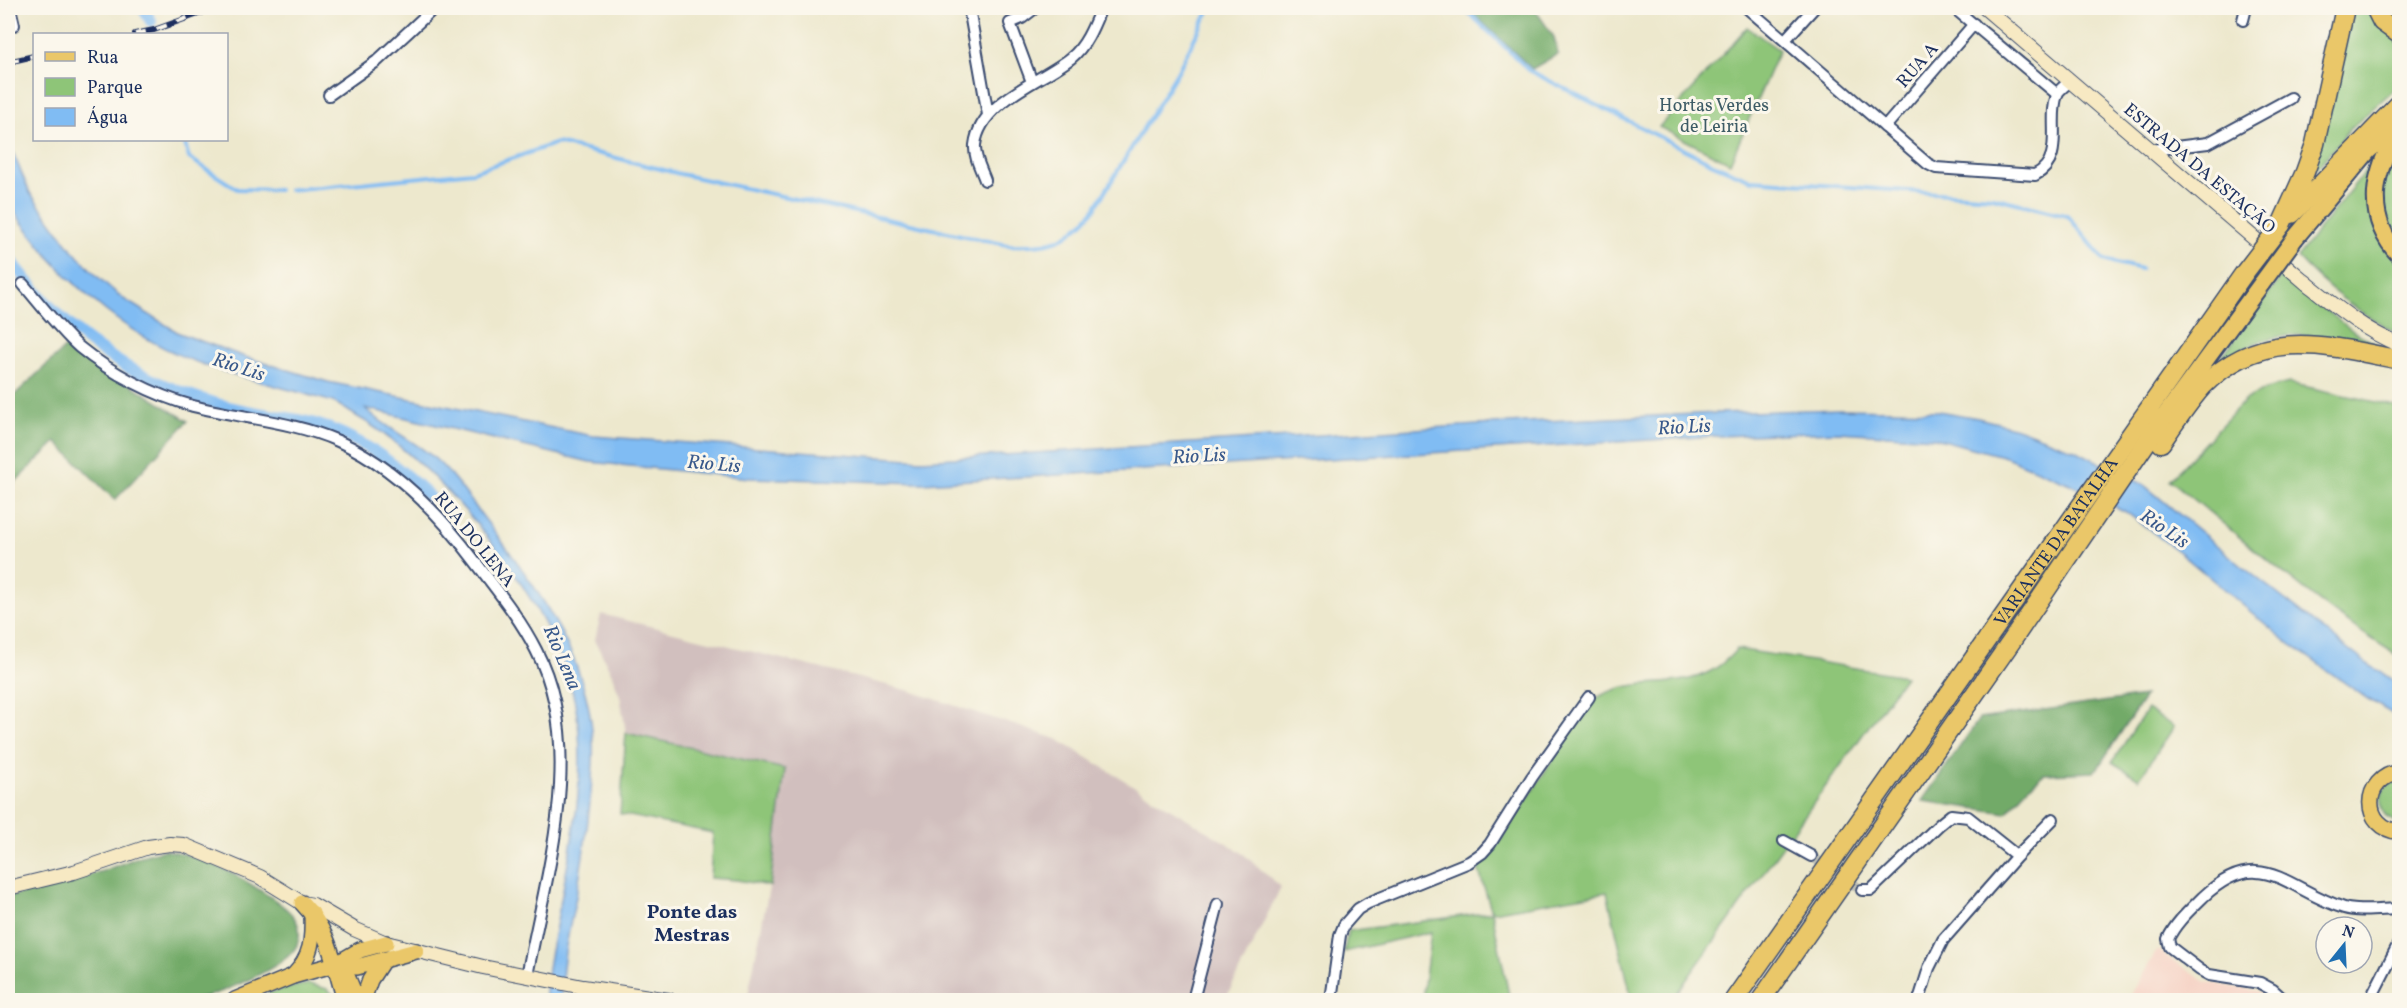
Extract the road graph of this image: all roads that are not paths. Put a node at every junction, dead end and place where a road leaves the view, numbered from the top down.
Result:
1 (10, 8) edge
2 (434, 8) edge
3 (969, 8) edge
4 (1035, 8) edge
5 (1101, 8) edge
6 (1747, 8) edge
7 (1814, 8) edge
8 (1954, 8) edge
9 (1985, 8) edge
10 (2246, 8) edge
11 (2345, 8) edge
12 (2374, 8) edge
13 (2243, 20) dead end
14 (1974, 24) junction
15 (14, 26) dead end
16 (2400, 35) edge
17 (1785, 40) junction
18 (2070, 81) junction
19 (1032, 82) junction
20 (2057, 94) junction
21 (329, 95) dead end
22 (2290, 98) dead end
23 (2400, 103) edge
24 (988, 115) junction
25 (2400, 122) edge
26 (1885, 127) junction
27 (2400, 127) edge
28 (2151, 150) junction
29 (986, 180) dead end
30 (2281, 225) junction
31 (2400, 256) edge
32 (22, 284) dead end
33 (2400, 345) edge
34 (2400, 360) edge
35 (2168, 422) junction
36 (1589, 697) dead end
37 (2397, 771) edge
38 (2053, 819) dead end
39 (2400, 832) edge
40 (1784, 842) dead end
41 (1811, 856) tunnel mouth
42 (2017, 856) junction
43 (8, 888) edge
44 (1862, 890) dead end
45 (1218, 904) dead end
46 (307, 908) junction
47 (2400, 909) edge
48 (2400, 941) edge
49 (386, 943) junction
50 (416, 951) junction
51 (383, 960) junction
52 (336, 964) junction
53 (293, 976) junction
54 (531, 977) junction
55 (235, 1000) edge
56 (345, 1000) edge
57 (357, 1000) edge
58 (363, 1000) edge
59 (669, 1000) edge
60 (1193, 1000) edge
61 (1331, 1000) edge
62 (1734, 1000) edge
63 (1761, 1000) edge
64 (1919, 1000) edge
65 (2283, 1000) edge
66 (2370, 1000) edge

1 - 15 street
2 - 21 street
3 - 24 street
4 - 19 street
5 - 19 street
6 - 17 street
7 - 17 street
8 - 14 street
9 - 18 main road, ESTRADA DA ESTAÇÃO
10 - 13 street
11 - 30 highway
12 - 16 highway
14 - 20 street
14 - 26 street, RUA A
17 - 26 street
18 - 20 street
18 - 28 main road, ESTRADA DA ESTAÇÃO
19 - 24 street
20 - 26 street
22 - 28 street
23 - 30 highway, VARIANTE DA BATALHA
24 - 29 street
25 - 35 highway, bridge
27 - 31 highway
28 - 33 main road, ESTRADA DA ESTAÇÃO
30 - 62 highway, VARIANTE DA BATALHA, bridge
32 - 54 street, RUA DO LENA
34 - 35 highway, VARIANTE DA BATALHA
35 - 63 highway, VARIANTE DA BATALHA
36 - 61 street
37 - 39 main road
38 - 42 street
40 - 41 street
42 - 44 street
42 - 64 street
43 - 46 main road
45 - 60 street
46 - 49 main road
46 - 52 main road
46 - 53 main road
47 - 65 street
48 - 66 street
49 - 50 main road
49 - 52 main road
50 - 51 main road
50 - 54 main road
51 - 52 main road
51 - 58 main road
52 - 53 main road
52 - 56 main road
52 - 57 main road
53 - 55 main road
54 - 59 main road

